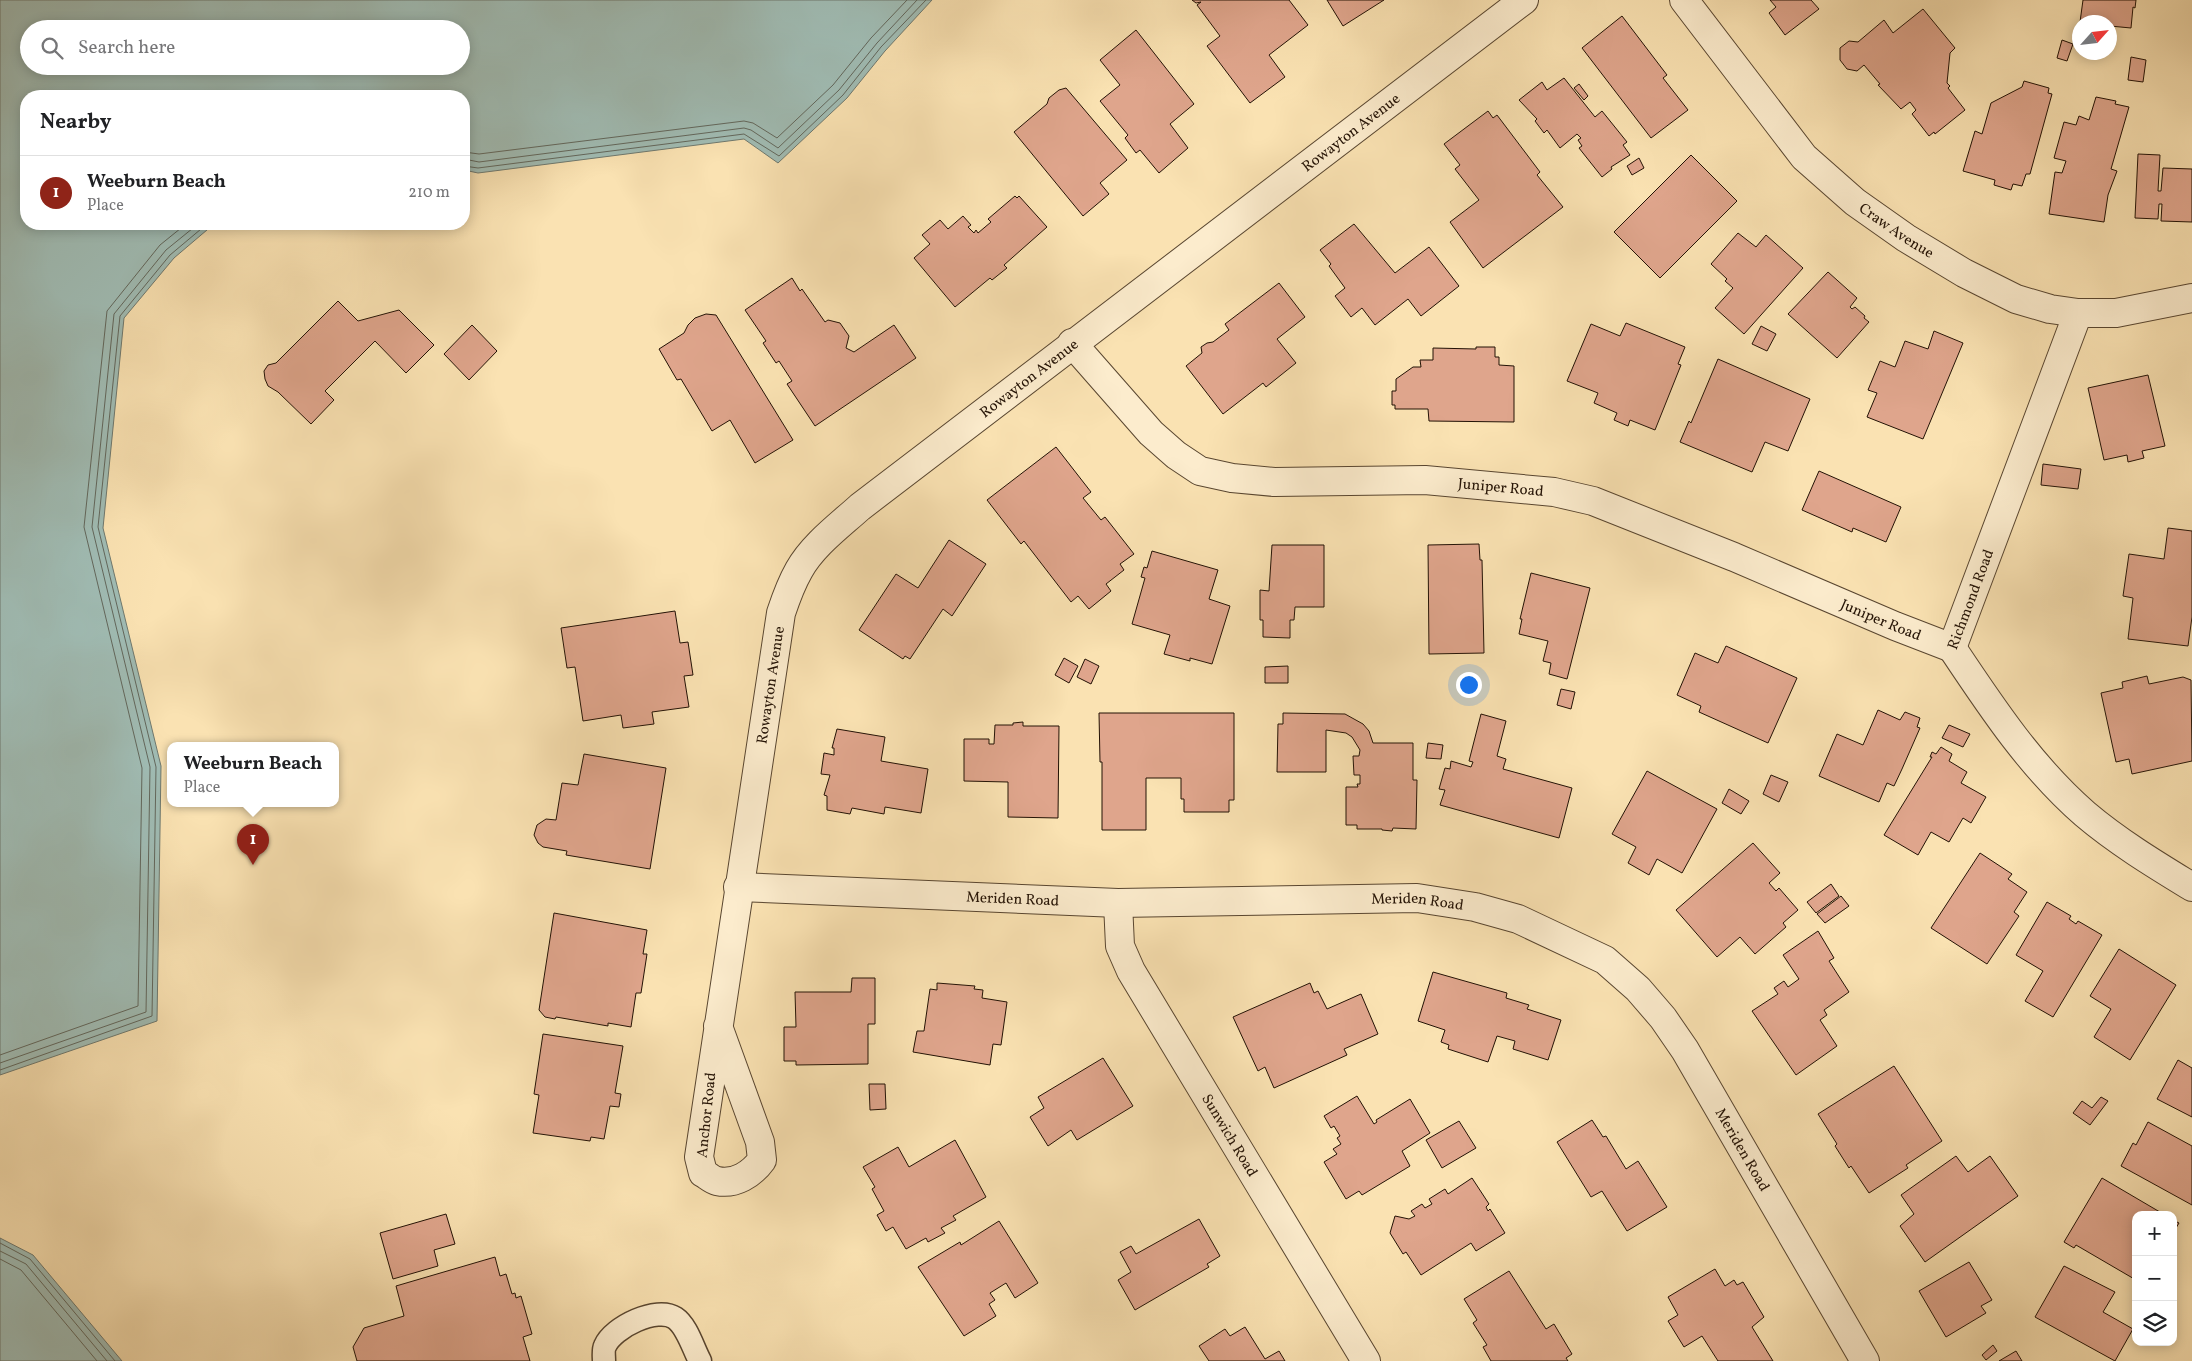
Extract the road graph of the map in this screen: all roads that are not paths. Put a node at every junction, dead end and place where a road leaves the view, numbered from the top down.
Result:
1 (1524, 0) edge
2 (1684, 0) edge
3 (2192, 298) edge
4 (2078, 312) junction
5 (1072, 343) junction
6 (1952, 648) junction
7 (738, 887) junction
8 (2192, 888) edge
9 (1118, 903) junction
10 (718, 1026) junction
11 (604, 1361) edge
12 (700, 1361) edge
13 (1366, 1361) edge
14 (1865, 1361) edge

1 - 5 street, Rowayton Avenue
2 - 4 street, Craw Avenue
3 - 4 street, Craw Avenue
4 - 6 street, Richmond Road
5 - 6 street, Juniper Road
5 - 7 street, Rowayton Avenue
6 - 8 street, Richmond Road
7 - 9 street, Meriden Road
7 - 10 street, Anchor Road
9 - 13 street, Sunwich Road
9 - 14 street, Meriden Road
10 - 10 street, Anchor Road
11 - 12 lane

